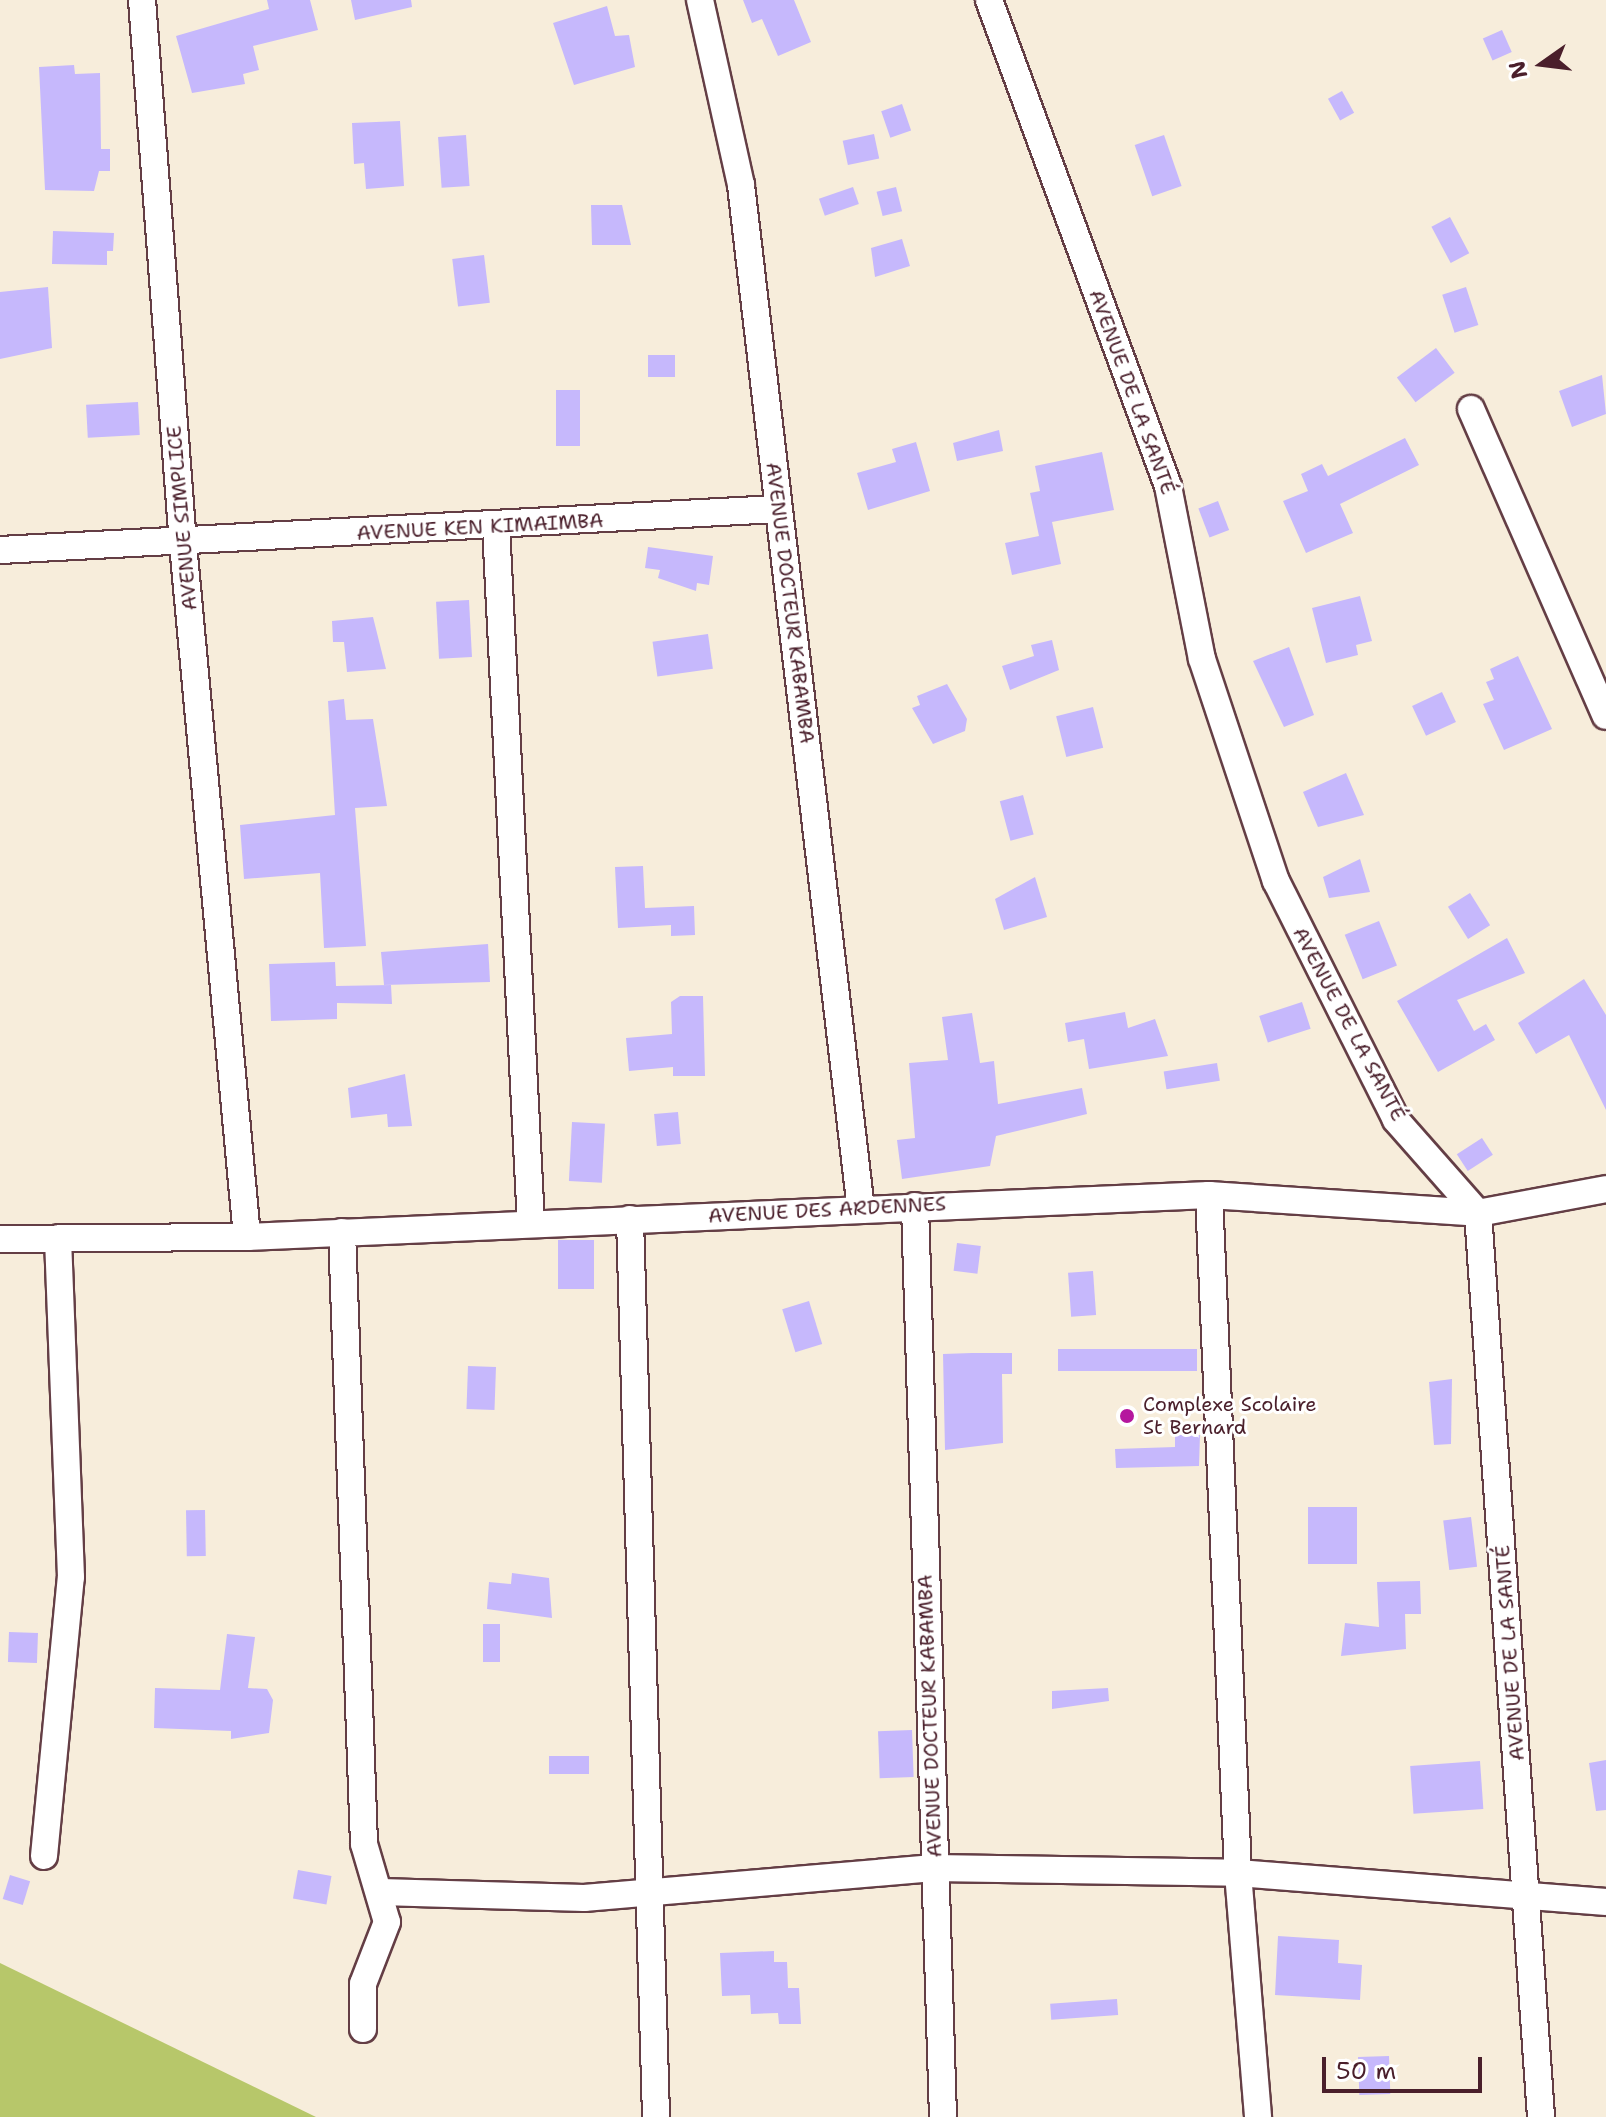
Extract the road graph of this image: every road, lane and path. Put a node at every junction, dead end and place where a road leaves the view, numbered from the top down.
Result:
1 (700, 0) edge
2 (989, 0) edge
3 (148, 2) edge
4 (1471, 409) dead end
5 (778, 509) junction
6 (496, 526) junction
7 (183, 544) junction
8 (0, 550) edge
9 (1606, 716) edge
10 (1606, 1189) edge
11 (1209, 1195) junction
12 (915, 1206) junction
13 (861, 1210) junction
14 (1478, 1213) junction
15 (630, 1219) junction
16 (531, 1223) junction
17 (342, 1232) junction
18 (247, 1237) junction
19 (58, 1238) junction
20 (0, 1239) edge
21 (44, 1856) dead end
22 (934, 1868) junction
23 (1238, 1873) junction
24 (654, 1889) junction
25 (381, 1892) junction
26 (1522, 1897) junction
27 (1606, 1902) edge
28 (363, 2029) dead end
29 (656, 2117) edge
30 (943, 2117) edge
31 (1258, 2117) edge
32 (1541, 2117) edge

1 - 5 street, AVENUE DOCTEUR KABAMBA
2 - 14 street, AVENUE DE LA SANTÉ
3 - 7 street, AVENUE SIMPLICE
4 - 9 street
5 - 6 street, AVENUE KEN KIMAIMBA
5 - 13 street, AVENUE DOCTEUR KABAMBA
6 - 7 street, AVENUE KEN KIMAIMBA
6 - 16 street
7 - 8 street, AVENUE KEN KIMAIMBA
7 - 18 street, AVENUE SIMPLICE
10 - 14 street, AVENUE DES ARDENNES
11 - 12 street, AVENUE DES ARDENNES
11 - 14 street, AVENUE DES ARDENNES
11 - 23 street
12 - 13 street, AVENUE DES ARDENNES
12 - 22 street, AVENUE DOCTEUR KABAMBA
13 - 15 street, AVENUE DES ARDENNES
14 - 26 street, AVENUE DE LA SANTÉ
15 - 16 street, AVENUE DES ARDENNES
15 - 24 street
16 - 17 street, AVENUE DES ARDENNES
17 - 18 street, AVENUE DES ARDENNES
17 - 25 street
18 - 19 street, AVENUE DES ARDENNES
19 - 20 street, AVENUE DES ARDENNES
19 - 21 street
22 - 23 street, AVENUE DOCTEUR KABAMBA
22 - 24 street
22 - 30 street
23 - 26 street, AVENUE DOCTEUR KABAMBA
23 - 31 street
24 - 25 street
24 - 29 street
25 - 28 street
26 - 27 street, AVENUE DOCTEUR KABAMBA
26 - 32 street, AVENUE DE LA SANTÉ

